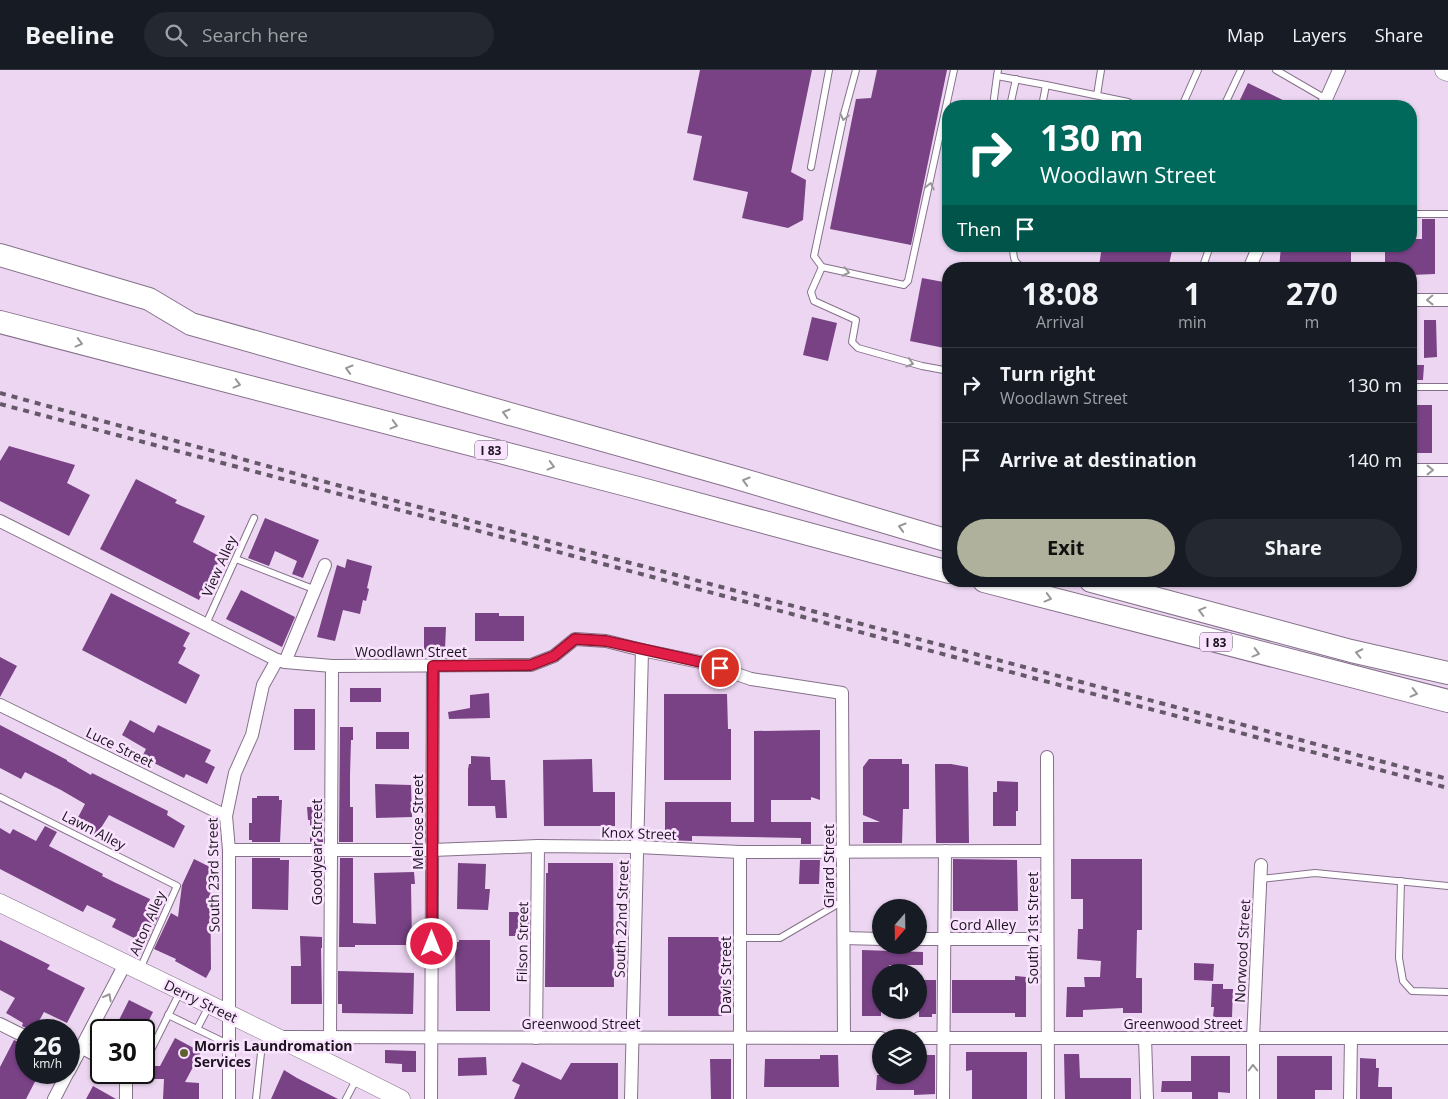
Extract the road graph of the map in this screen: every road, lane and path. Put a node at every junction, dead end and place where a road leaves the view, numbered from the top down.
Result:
1 (829, 70) edge
2 (856, 70) edge
3 (954, 70) edge
4 (1101, 70) edge
5 (1198, 70) edge
6 (1241, 70) edge
7 (1276, 70) edge
8 (1339, 70) edge
9 (998, 73) edge
10 (1016, 79) junction
11 (1046, 85) junction
12 (1096, 95) junction
13 (947, 100) edge
14 (994, 100) edge
15 (1011, 100) edge
16 (1043, 100) edge
17 (1119, 100) edge
18 (1185, 100) edge
19 (1227, 100) edge
20 (1321, 100) edge
21 (1325, 100) edge
22 (942, 125) edge
23 (811, 167) dead end
24 (1417, 214) edge
25 (1448, 214) edge
26 (0, 255) edge
27 (822, 267) junction
28 (1417, 300) edge
29 (1448, 300) edge
30 (0, 322) edge
31 (942, 370) edge
32 (1448, 386) edge
33 (1417, 387) edge
34 (1417, 470) edge
35 (1448, 470) edge
36 (254, 518) dead end
37 (0, 521) edge
38 (942, 539) edge
39 (236, 558) junction
40 (325, 565) dead end
41 (942, 570) edge
42 (1007, 587) edge
43 (1113, 587) edge
44 (316, 590) junction
45 (206, 624) junction
46 (642, 650) junction
47 (281, 661) junction
48 (332, 666) junction
49 (433, 666) junction
50 (1448, 673) edge
51 (842, 694) joint
52 (1448, 701) edge
53 (0, 704) edge
54 (1047, 757) dead end
55 (0, 797) edge
56 (226, 816) junction
57 (538, 846) junction
58 (638, 847) junction
59 (229, 850) junction
60 (331, 850) junction
61 (432, 850) junction
62 (843, 851) junction
63 (945, 851) junction
64 (1047, 851) junction
65 (740, 852) junction
66 (1261, 865) dead end
67 (1260, 879) junction
68 (1401, 881) junction
69 (176, 886) joint
70 (1448, 886) edge
71 (843, 901) junction
72 (0, 903) edge
73 (740, 938) junction
74 (844, 938) junction
75 (1047, 938) junction
76 (872, 939) edge
77 (928, 939) edge
78 (943, 939) junction
79 (132, 967) junction
80 (180, 991) junction
81 (1448, 992) edge
82 (210, 1006) junction
83 (168, 1015) junction
84 (230, 1015) junction
85 (0, 1024) edge
86 (197, 1029) junction
87 (15, 1032) edge
88 (275, 1035) junction
89 (330, 1037) junction
90 (431, 1038) junction
91 (536, 1038) junction
92 (632, 1038) junction
93 (740, 1038) junction
94 (844, 1038) junction
95 (872, 1038) edge
96 (927, 1038) edge
97 (944, 1038) junction
98 (1047, 1038) junction
99 (1145, 1038) junction
100 (1253, 1038) junction
101 (1351, 1038) junction
102 (1448, 1038) edge
103 (155, 1042) edge
104 (230, 1045) junction
105 (81, 1047) joint
106 (90, 1052) edge
107 (358, 1077) junction
108 (61, 1084) edge
109 (126, 1084) edge
110 (392, 1097) edge
111 (54, 1099) edge
112 (126, 1099) edge
113 (230, 1099) edge
114 (256, 1099) edge
115 (346, 1099) edge
116 (431, 1099) edge
117 (631, 1099) edge
118 (740, 1099) edge
119 (943, 1099) edge
120 (1048, 1099) edge
121 (1147, 1099) edge
122 (1253, 1099) edge
123 (1350, 1099) edge

1 - 23 lane
2 -> 27 lane
13 -> 3 lane
4 - 12 lane
5 - 18 lane
6 - 19 lane
7 - 20 lane
8 - 21 street
9 - 10 lane
9 - 14 lane
10 - 11 lane
10 - 15 lane
11 - 12 lane
11 - 16 lane
12 - 17 lane
27 -> 22 lane
24 - 25 lane
38 -> 26 highway
27 -> 31 lane
29 -> 28 street
30 -> 41 highway, I 83
32 - 33 lane
34 -> 35 street
36 - 39 lane, View Alley
37 - 45 street, Woodlawn Street
39 - 44 lane
39 - 45 lane, View Alley
40 - 44 street, South 23rd Street
42 -> 52 highway, I 83
50 -> 43 highway, I 83
44 - 47 street, South 23rd Street
45 - 47 street, Woodlawn Street
46 - 49 street, Woodlawn Street
46 - 51 street, Woodlawn Street
46 - 58 street, South 22nd Street
47 - 48 street, Woodlawn Street
47 - 56 street, South 23rd Street
48 - 49 street, Woodlawn Street
48 - 60 street, Goodyear Street
49 - 61 street, Melrose Street
51 - 62 street, Girard Street
53 - 56 street, Luce Street
54 - 64 street, South 21st Street
55 - 69 lane, Lawn Alley
56 - 59 street, South 23rd Street
57 - 58 street, Knox Street
57 - 61 street, Knox Street
57 - 91 street, Filson Street
58 - 65 street, Knox Street
58 - 92 street, South 22nd Street
59 - 60 street, Knox Street
59 - 84 street, South 23rd Street
60 - 61 street, Knox Street
60 - 89 street, Goodyear Street
61 - 90 street, Melrose Street
62 - 63 street, Knox Street
62 - 65 street, Knox Street
62 - 71 street, Girard Street
63 - 64 street, Knox Street
63 - 78 street
64 - 75 street, South 21st Street
65 - 73 street, Davis Street
66 - 67 street, Norwood Street
67 - 68 lane
67 - 100 street, Norwood Street
68 - 70 lane
68 - 81 lane
69 - 79 lane, Alton Alley
71 - 73 lane
71 - 74 street, Girard Street
72 - 79 main road, Derry Street
73 - 93 street, Davis Street
74 - 76 street
74 - 94 street, Girard Street
75 - 78 street, Cord Alley
75 - 98 street, South 21st Street
77 - 78 street, Cord Alley
78 - 97 street
79 - 80 main road, Derry Street
105 -> 79 street
80 - 82 main road, Derry Street
80 - 83 lane
82 - 84 main road, Derry Street
82 - 86 lane
83 - 86 lane
83 - 103 lane
84 - 88 main road, Derry Street
84 - 104 street, South 23rd Street
85 - 87 street
86 - 104 lane
88 - 89 street, Greenwood Street
88 - 107 main road, Derry Street
88 - 114 lane
89 - 90 street, Greenwood Street
90 - 91 street, Greenwood Street
90 - 116 street, Melrose Street
91 - 92 street, Greenwood Street
92 - 93 street, Greenwood Street
92 - 117 street, South 22nd Street
93 - 94 street, Greenwood Street
93 - 118 street, Davis Street
94 - 95 street, Greenwood Street
96 - 97 street, Greenwood Street
97 - 98 street, Greenwood Street
97 - 119 street
98 - 99 street, Greenwood Street
98 - 120 street, South 21st Street
99 - 100 street, Greenwood Street
99 - 121 street
100 - 101 street, Greenwood Street
122 -> 100 street, Norwood Street
101 - 102 street, Greenwood Street
101 - 123 street
104 - 113 street, South 23rd Street
105 - 106 street
107 - 110 main road, Derry Street
107 - 115 lane
108 - 111 street
109 - 112 street

